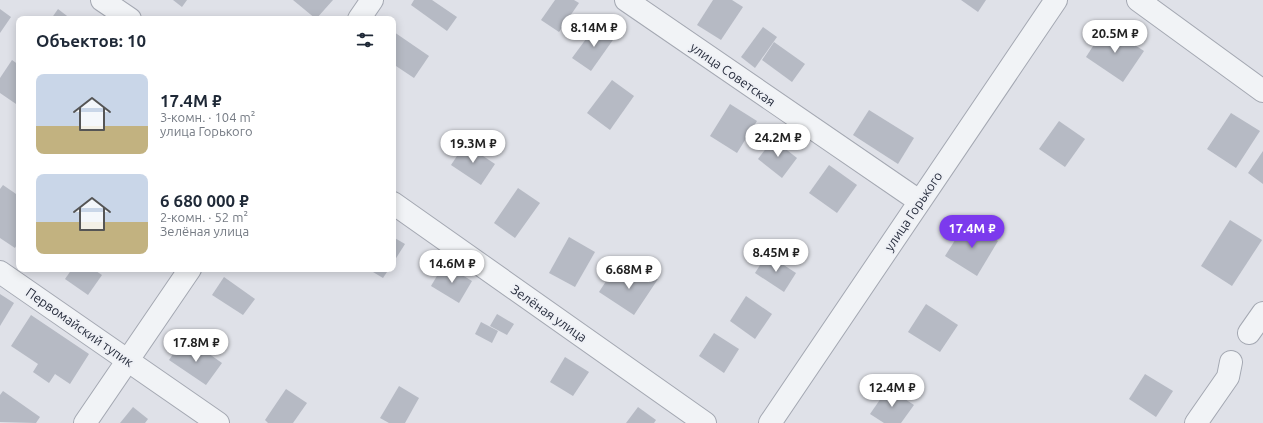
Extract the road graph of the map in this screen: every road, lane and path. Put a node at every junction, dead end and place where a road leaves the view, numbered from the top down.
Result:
1 (102, 0) edge
2 (372, 0) edge
3 (626, 0) edge
4 (1056, 0) edge
5 (1138, 0) edge
6 (126, 16) edge
7 (361, 16) edge
8 (1263, 91) edge
9 (919, 202) junction
10 (396, 205) edge
11 (0, 272) edge
12 (188, 272) edge
13 (1263, 313) edge
14 (1249, 333) dead end
15 (128, 360) junction
16 (1230, 362) dead end
17 (85, 423) edge
18 (218, 423) edge
19 (705, 423) edge
20 (770, 423) edge
21 (1196, 423) edge

1 - 6 street
2 - 7 street
3 - 9 street, улица Советская
4 - 9 street, улица Горького
5 - 8 street
9 - 20 street, улица Горького
10 - 19 street, Зелёная улица
11 - 15 street, Первомайский тупик
12 - 15 street
13 - 14 street
15 - 17 street
15 - 18 street, Первомайский тупик
16 - 21 street

